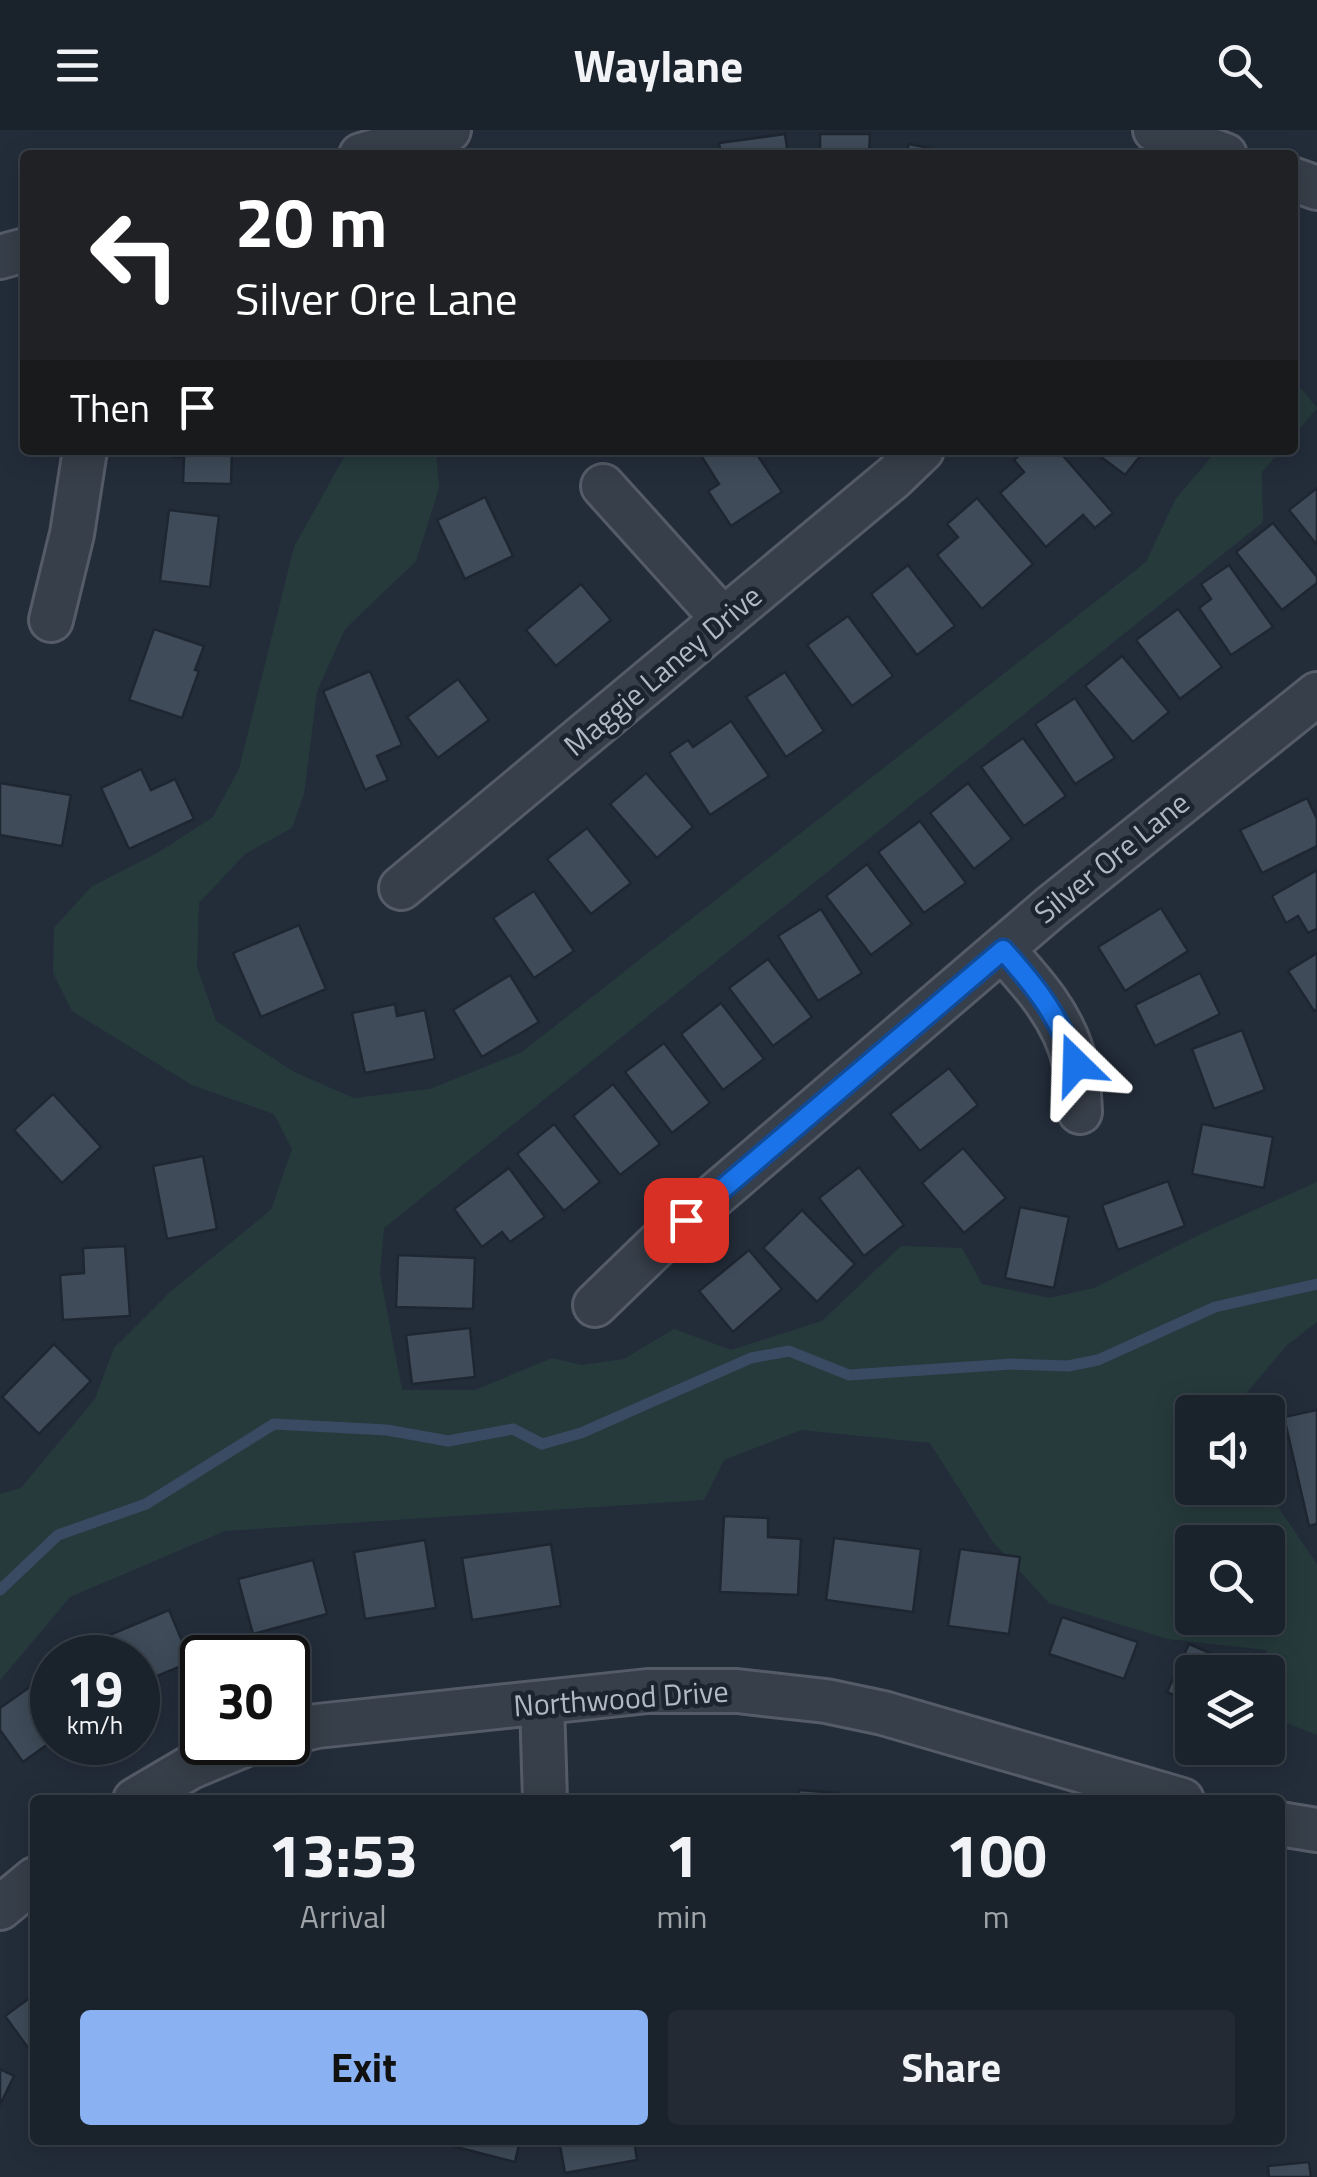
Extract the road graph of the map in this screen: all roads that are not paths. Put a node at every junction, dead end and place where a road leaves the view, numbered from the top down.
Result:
1 (449, 130) edge
2 (1153, 130) edge
3 (379, 150) edge
4 (1210, 150) edge
5 (84, 455) edge
6 (917, 455) edge
7 (604, 486) dead end
8 (723, 619) junction
9 (52, 620) dead end
10 (1317, 695) edge
11 (401, 888) dead end
12 (1003, 950) junction
13 (1080, 1112) dead end
14 (595, 1305) dead end
15 (542, 1702) junction
16 (310, 1728) edge
17 (198, 1765) edge
18 (144, 1795) edge
19 (545, 1795) edge
20 (1165, 1795) edge
21 (1285, 1825) edge
22 (1317, 1830) edge
23 (30, 1883) edge
24 (0, 1908) edge

1 - 3 street
2 - 4 street
5 - 9 street
6 - 8 street, Maggie Laney Drive
7 - 8 street
8 - 11 street, Maggie Laney Drive
10 - 12 street, Silver Ore Lane
12 - 13 street
12 - 14 street, Silver Ore Lane
15 - 16 street, Northwood Drive
15 - 19 street
15 - 20 street, Northwood Drive
17 - 18 street
21 - 22 street
23 - 24 street

